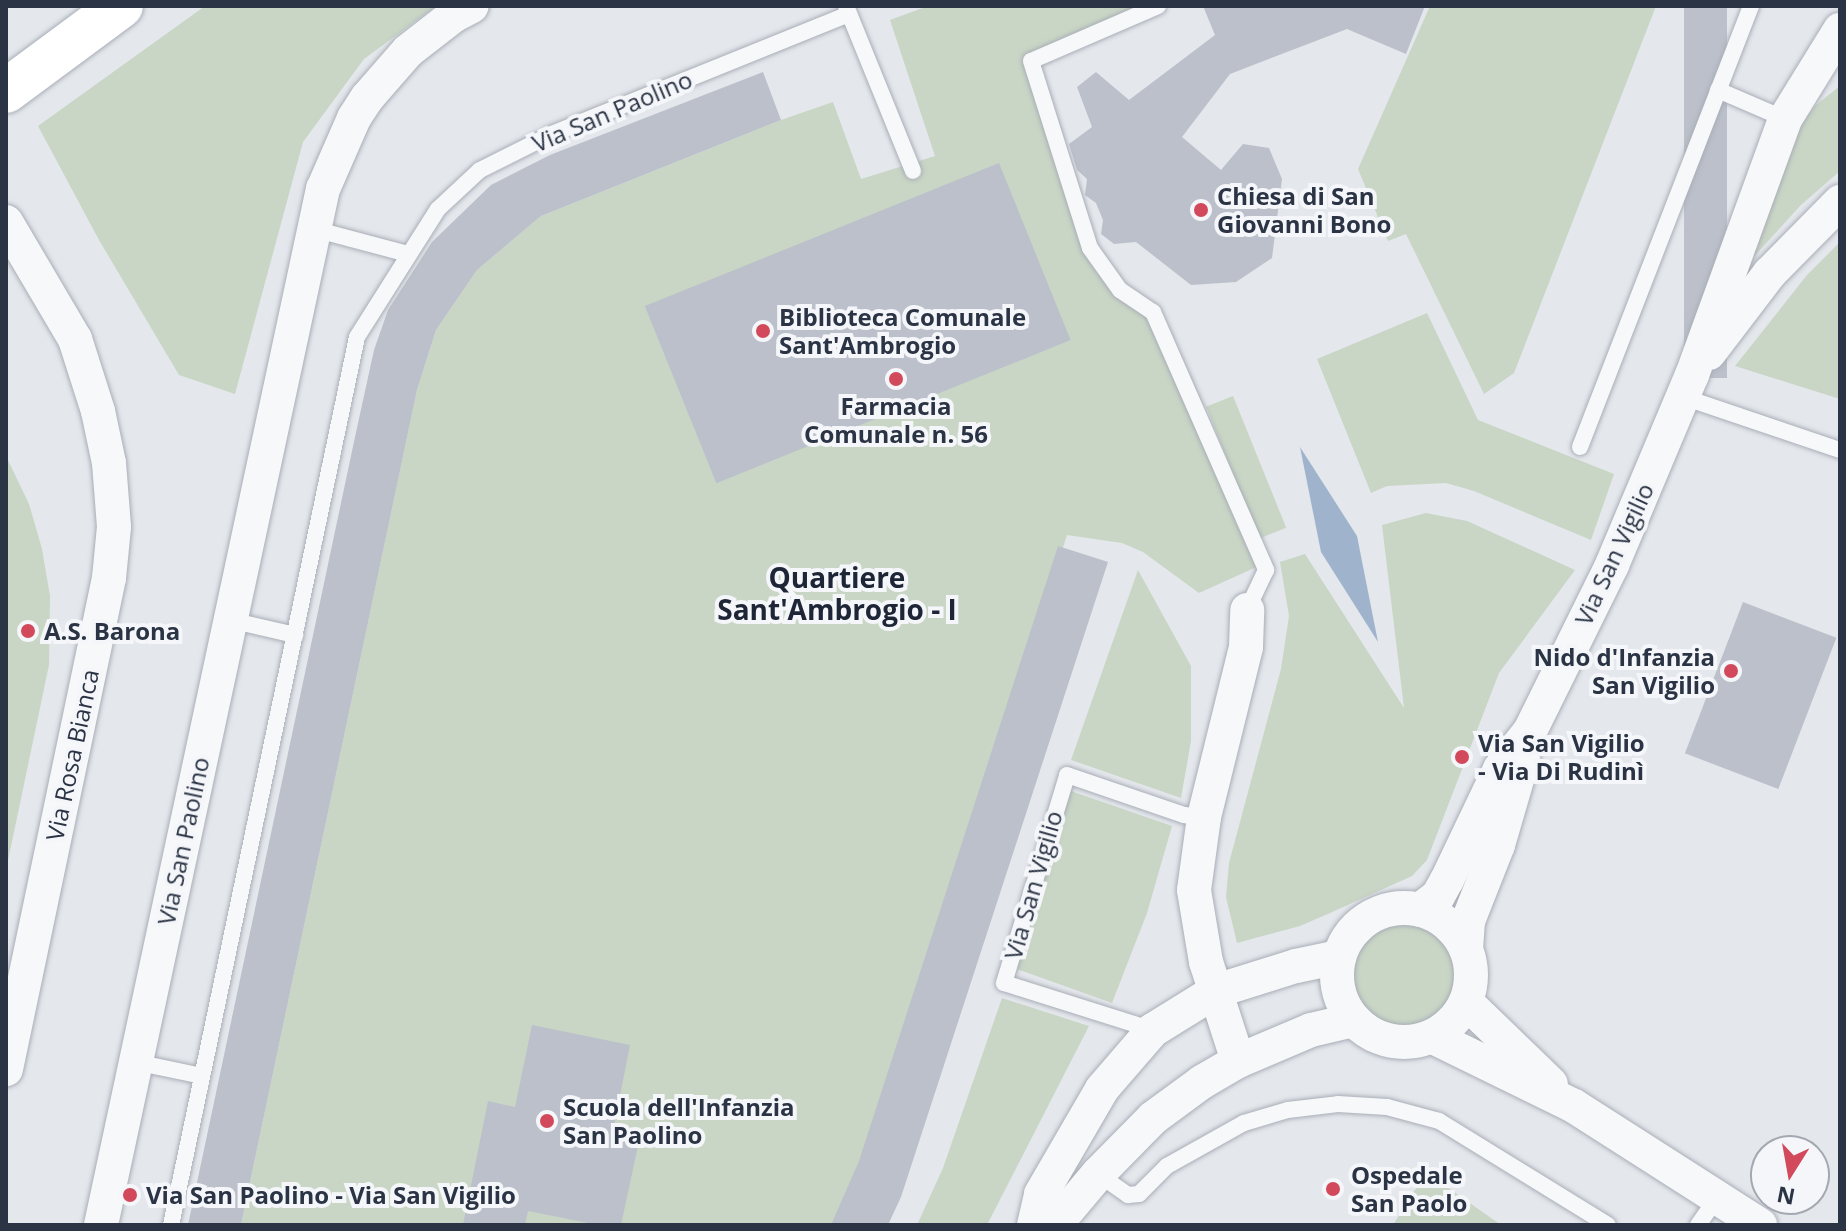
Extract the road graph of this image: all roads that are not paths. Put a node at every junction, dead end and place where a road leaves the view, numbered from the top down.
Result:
1 (121, 6) edge
2 (472, 6) edge
3 (1158, 6) edge
4 (1751, 6) edge
5 (848, 10) edge
6 (1840, 30) edge
7 (1718, 90) junction
8 (6, 91) edge
9 (1785, 119) junction
10 (913, 171) dead end
11 (1840, 202) edge
12 (6, 222) edge
13 (314, 229) junction
14 (408, 254) junction
15 (1688, 386) junction
16 (1580, 447) dead end
17 (1840, 450) edge
18 (1247, 610) joint
19 (230, 620) junction
20 (295, 635) junction
21 (1530, 731) junction
22 (1204, 817) junction
23 (1420, 910) junction
24 (1466, 949) junction
25 (1339, 957) junction
26 (1216, 991) junction
27 (1466, 1002) junction
28 (1354, 1020) junction
29 (1153, 1030) junction
30 (1433, 1037) junction
31 (1238, 1061) junction
32 (135, 1062) junction
33 (6, 1069) edge
34 (202, 1076) junction
35 (1574, 1106) junction
36 (1098, 1174) junction
37 (1708, 1211) edge
38 (101, 1225) edge
39 (171, 1225) edge
40 (1034, 1225) edge
41 (1055, 1225) edge
42 (1608, 1225) edge
43 (1760, 1225) edge

1 - 8 highway
2 - 13 street, Via San Paolino
3 - 18 lane
4 - 7 lane
5 - 10 lane, Via San Paolino
5 - 14 lane, Via San Paolino
6 - 9 street, Via San Vigilio
7 - 9 lane
7 - 16 lane
9 - 15 street, Via San Vigilio
11 - 15 street, Via San Vigilio
12 - 33 street, Via Rosa Bianca
13 - 14 lane
13 - 19 street, Via San Paolino
14 - 20 lane, Via San Paolino
15 - 17 lane
15 - 21 street, Via San Vigilio
18 - 22 street
19 - 20 lane
19 - 32 street, Via San Paolino
20 - 34 lane, Via San Paolino
21 - 23 street, Via San Vigilio
21 - 24 street, Via San Vigilio
22 - 26 street
22 - 29 lane, Via San Vigilio
23 - 24 street
23 - 25 street
24 - 27 street
25 - 26 street
25 - 28 street
26 - 29 street
26 - 31 street
27 - 30 street
27 - 35 street
28 - 30 street
28 - 31 street
29 - 40 street
30 - 35 street
31 - 36 street
32 - 34 lane
32 - 38 street, Via San Paolino
34 - 39 lane, Via San Paolino
35 - 37 street
36 - 41 street
36 - 42 lane
37 - 43 street

